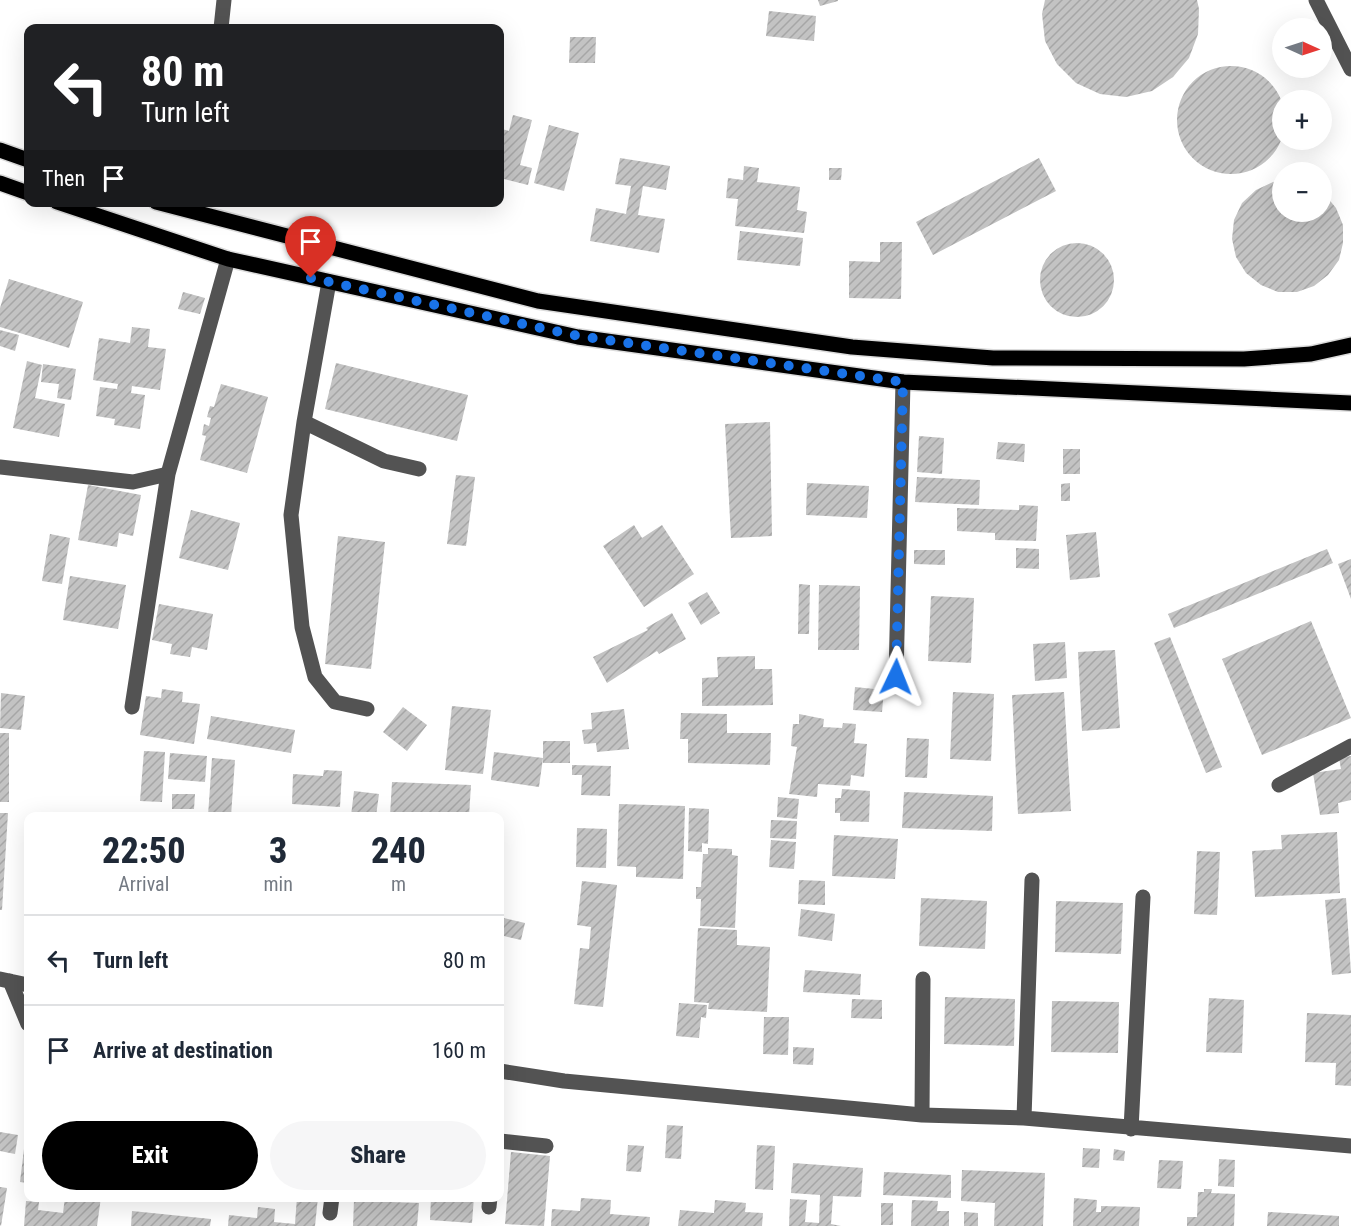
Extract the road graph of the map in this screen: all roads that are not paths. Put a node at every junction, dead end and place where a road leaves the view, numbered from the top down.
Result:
1 (224, 0) edge
2 (1316, 0) edge
3 (221, 24) edge
4 (1351, 69) edge
5 (0, 150) edge
6 (24, 159) edge
7 (0, 183) edge
8 (24, 192) edge
9 (72, 207) edge
10 (178, 207) edge
11 (228, 260) junction
12 (330, 282) junction
13 (1351, 345) edge
14 (903, 382) junction
15 (1351, 403) edge
16 (304, 422) junction
17 (0, 467) edge
18 (419, 469) dead end
19 (168, 474) junction
20 (896, 677) dead end
21 (132, 707) dead end
22 (367, 709) dead end
23 (1351, 746) edge
24 (1280, 785) dead end
25 (1032, 880) dead end
26 (1143, 897) dead end
27 (923, 979) dead end
28 (5, 980) edge
29 (24, 984) edge
30 (24, 1016) edge
31 (504, 1072) edge
32 (922, 1115) junction
33 (1024, 1118) junction
34 (1131, 1129) junction
35 (504, 1141) edge
36 (546, 1146) dead end
37 (1351, 1146) edge
38 (331, 1202) edge
39 (330, 1213) dead end

1 - 3 street
2 - 4 street
5 - 6 main road
7 - 8 main road
9 - 11 main road
10 - 13 main road
11 - 12 main road
11 - 19 street
12 - 14 main road
12 - 16 street
14 - 15 main road
14 - 20 street
16 - 18 street
16 - 22 street
17 - 19 street
19 - 21 street
23 - 24 street
25 - 33 street
26 - 34 street
27 - 32 street
28 - 29 street
28 - 30 street
31 - 32 street
32 - 33 street
33 - 34 street
34 - 37 street
35 - 36 street
38 - 39 street

